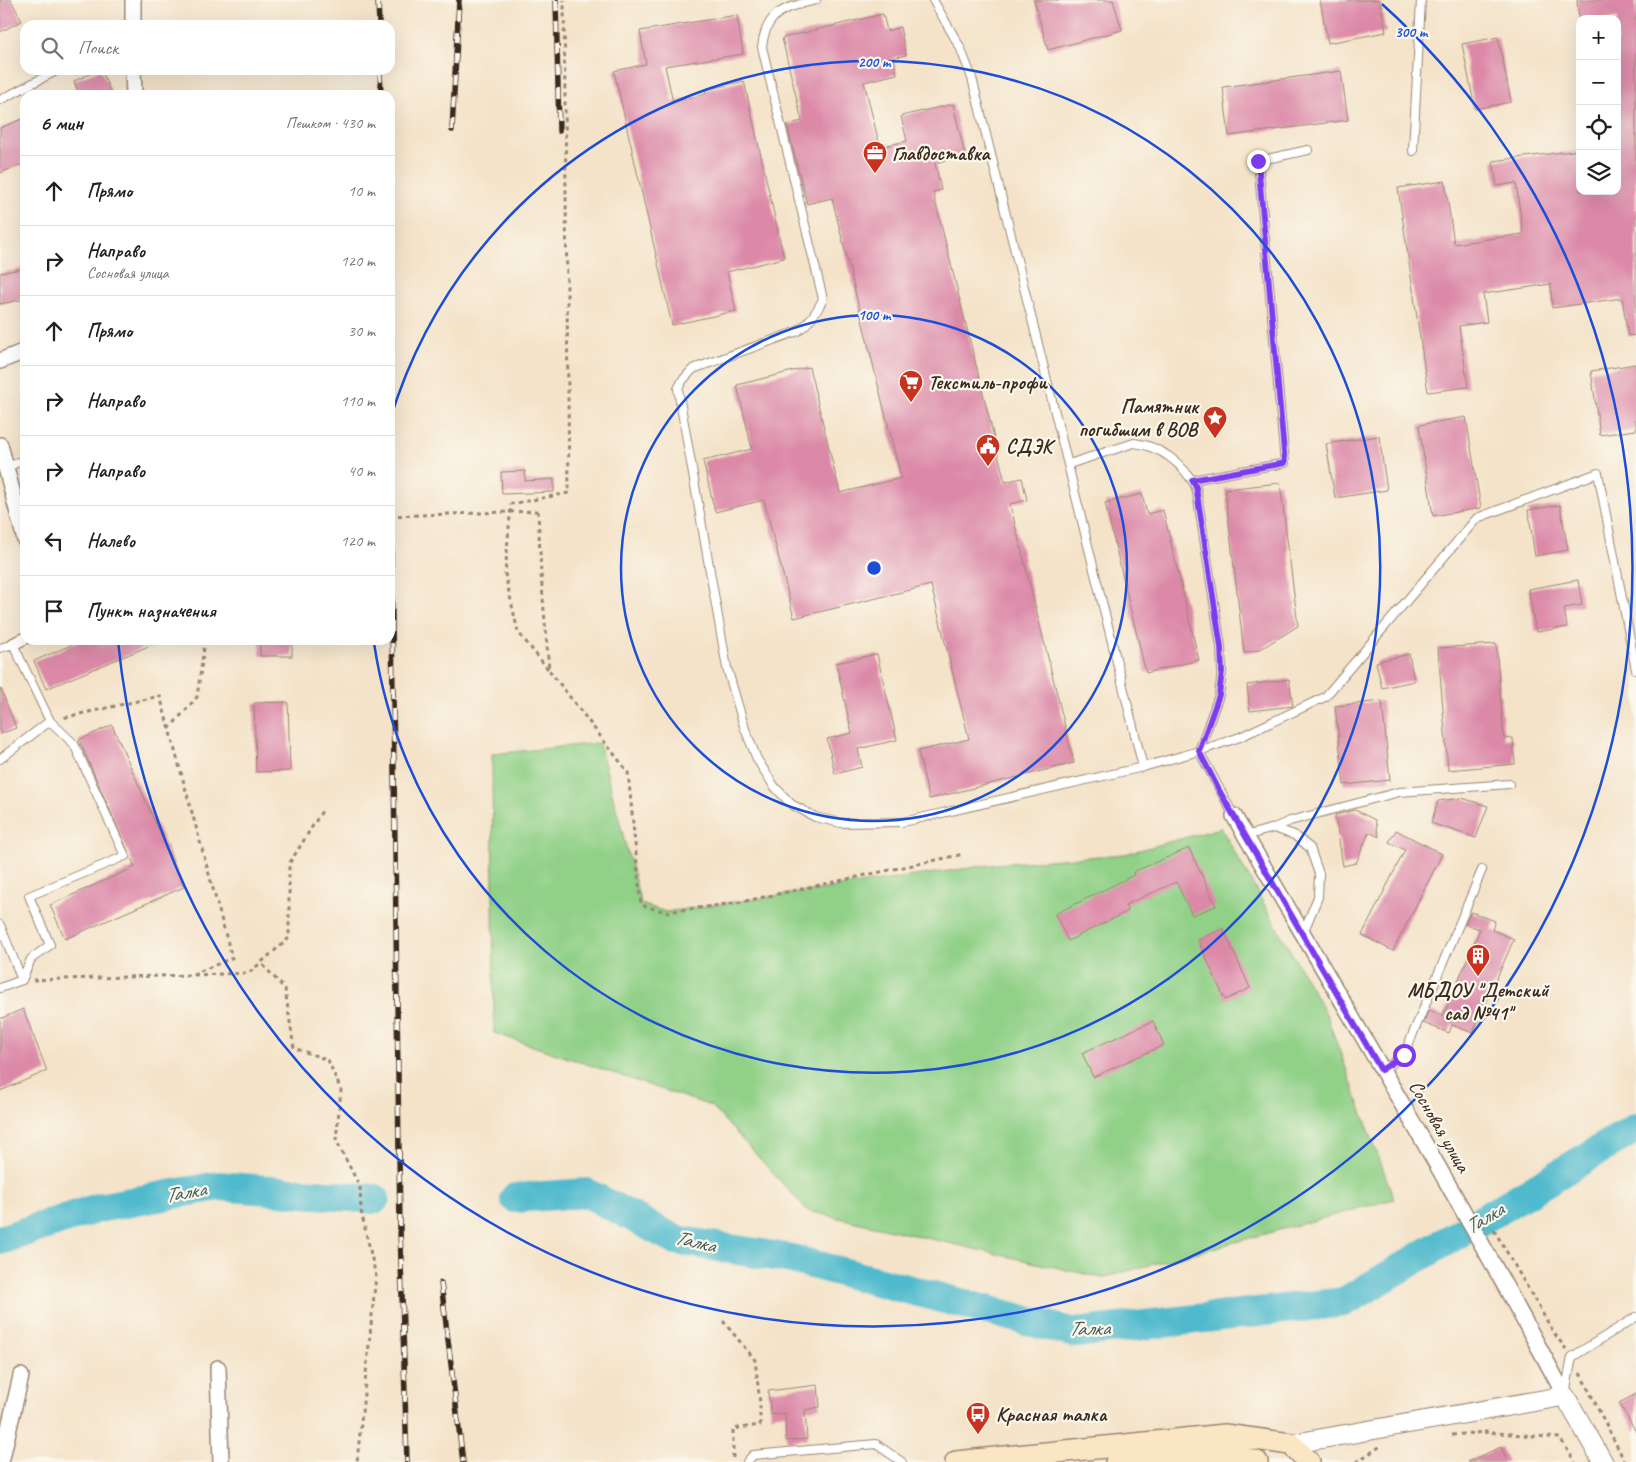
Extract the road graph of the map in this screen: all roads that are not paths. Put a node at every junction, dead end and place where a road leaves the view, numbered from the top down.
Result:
1 (132, 0) edge
2 (816, 0) edge
3 (933, 0) edge
4 (1421, 0) edge
5 (133, 20) edge
6 (48, 75) edge
7 (134, 75) edge
8 (134, 90) edge
9 (0, 100) edge
10 (1308, 150) dead end
11 (1413, 151) dead end
12 (20, 353) edge
13 (0, 361) edge
14 (0, 446) edge
15 (20, 461) edge
16 (1069, 464) junction
17 (6, 468) junction
18 (1192, 480) junction
19 (20, 521) edge
20 (20, 640) edge
21 (13, 644) junction
22 (0, 648) edge
23 (1636, 670) edge
24 (50, 721) junction
25 (1199, 751) junction
26 (0, 759) edge
27 (1143, 767) junction
28 (1509, 784) dead end
29 (1234, 816) joint
30 (1274, 828) junction
31 (1245, 836) junction
32 (1482, 870) dead end
33 (0, 925) edge
34 (1303, 935) junction
35 (22, 980) junction
36 (0, 988) edge
37 (1381, 1070) junction
38 (1636, 1317) edge
39 (218, 1368) dead end
40 (22, 1376) dead end
41 (1565, 1396) junction
42 (1291, 1444) junction
43 (1, 1462) edge
44 (221, 1462) edge
45 (746, 1462) edge
46 (902, 1462) edge
47 (956, 1462) edge
48 (1116, 1462) edge
49 (1257, 1462) edge
50 (1308, 1462) edge
51 (1603, 1462) edge

1 - 5 street
2 - 27 lane
3 - 16 lane
4 - 11 lane
6 - 9 lane
7 - 8 street
10 - 18 lane
12 - 13 street
14 - 17 street
15 - 17 lane
16 - 18 lane
16 - 27 lane
17 - 19 street
18 - 25 lane
20 - 21 street
21 - 22 lane
21 - 24 lane
23 - 25 lane
24 - 26 lane
24 - 35 lane
25 - 27 lane
25 - 29 lane
28 - 30 lane
29 - 31 street, Сосновая улица
30 - 31 lane
30 - 34 lane
31 - 34 street, Сосновая улица
32 - 37 lane
33 - 35 lane
34 - 37 street, Сосновая улица
35 - 36 lane
37 - 41 street, Сосновая улица
38 - 41 lane
39 - 44 street
40 - 43 street
41 - 42 street
41 - 51 street, Сосновая улица
42 - 47 main road
42 - 50 main road
45 - 46 lane
48 - 49 main road

